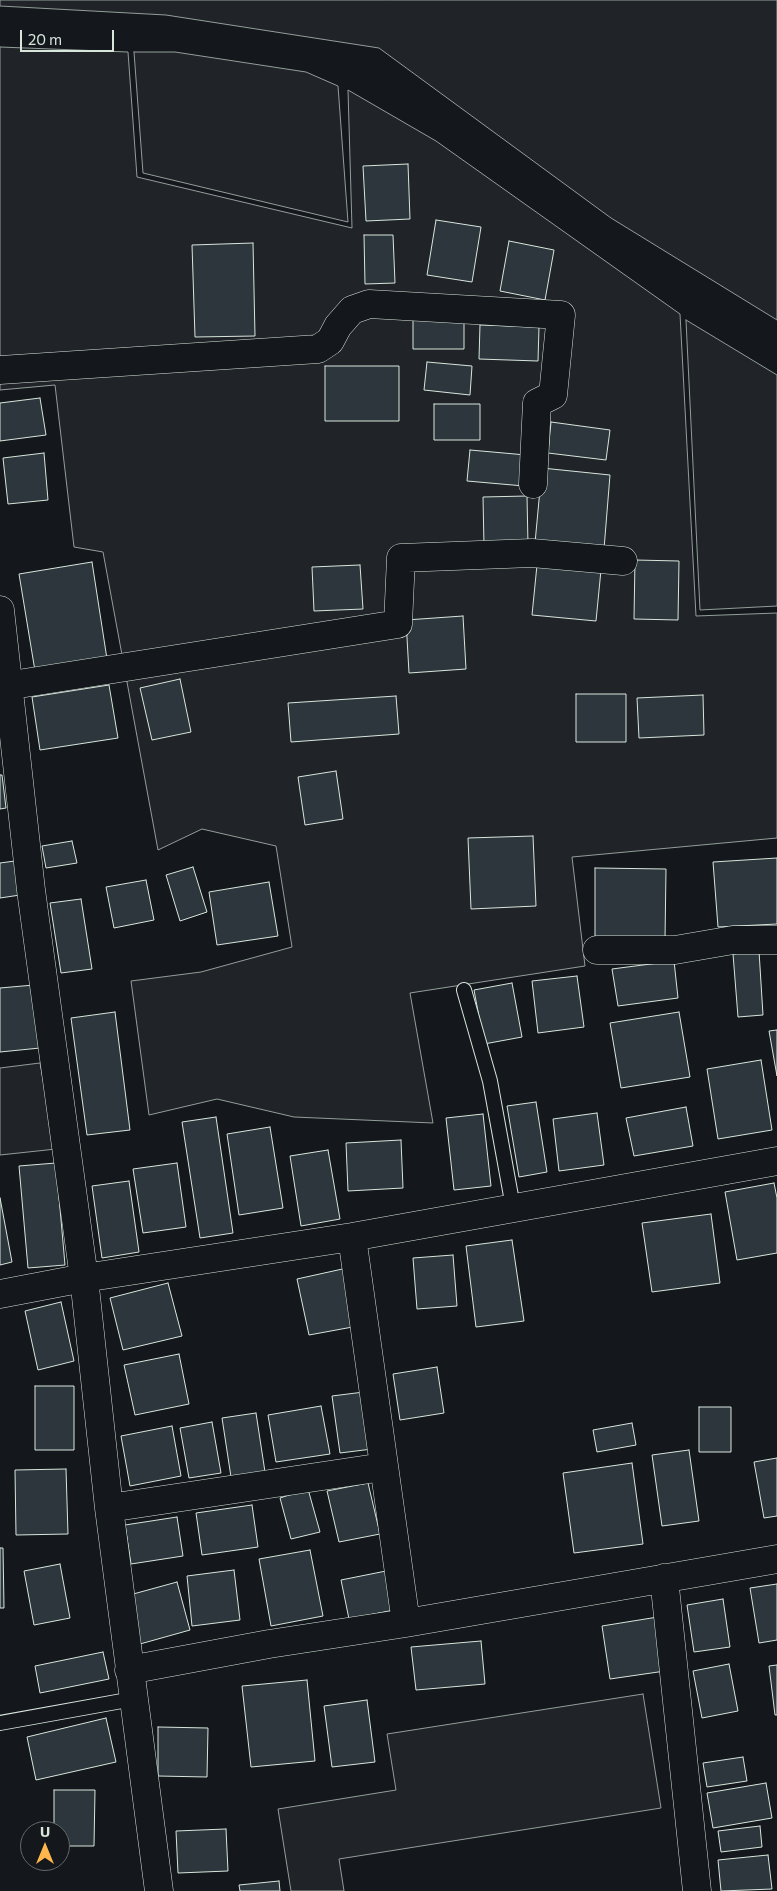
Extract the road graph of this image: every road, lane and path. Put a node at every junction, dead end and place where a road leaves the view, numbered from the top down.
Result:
1 (0, 370) edge
2 (533, 484) dead end
3 (623, 561) dead end
4 (0, 610) edge
5 (4, 687) edge
6 (777, 940) edge
7 (598, 950) dead end
8 (464, 990) dead end
9 (777, 1161) edge
10 (513, 1208) junction
11 (352, 1237) junction
12 (84, 1278) junction
13 (0, 1294) edge
14 (383, 1467) junction
15 (108, 1508) junction
16 (777, 1559) edge
17 (664, 1578) junction
18 (406, 1623) junction
19 (129, 1670) junction
20 (133, 1699) junction
21 (0, 1723) edge
22 (159, 1891) edge
23 (697, 1891) edge

1 - 2 street
3 - 5 street
4 - 5 street
5 - 12 street
6 - 7 street
8 - 10 lane
9 - 10 street
10 - 11 street
11 - 12 street
11 - 14 street
12 - 13 street
12 - 15 street
14 - 15 street
14 - 18 street
15 - 19 street
16 - 17 street
17 - 18 street
17 - 23 street
18 - 19 street
19 - 20 street
20 - 21 lane
20 - 22 street

